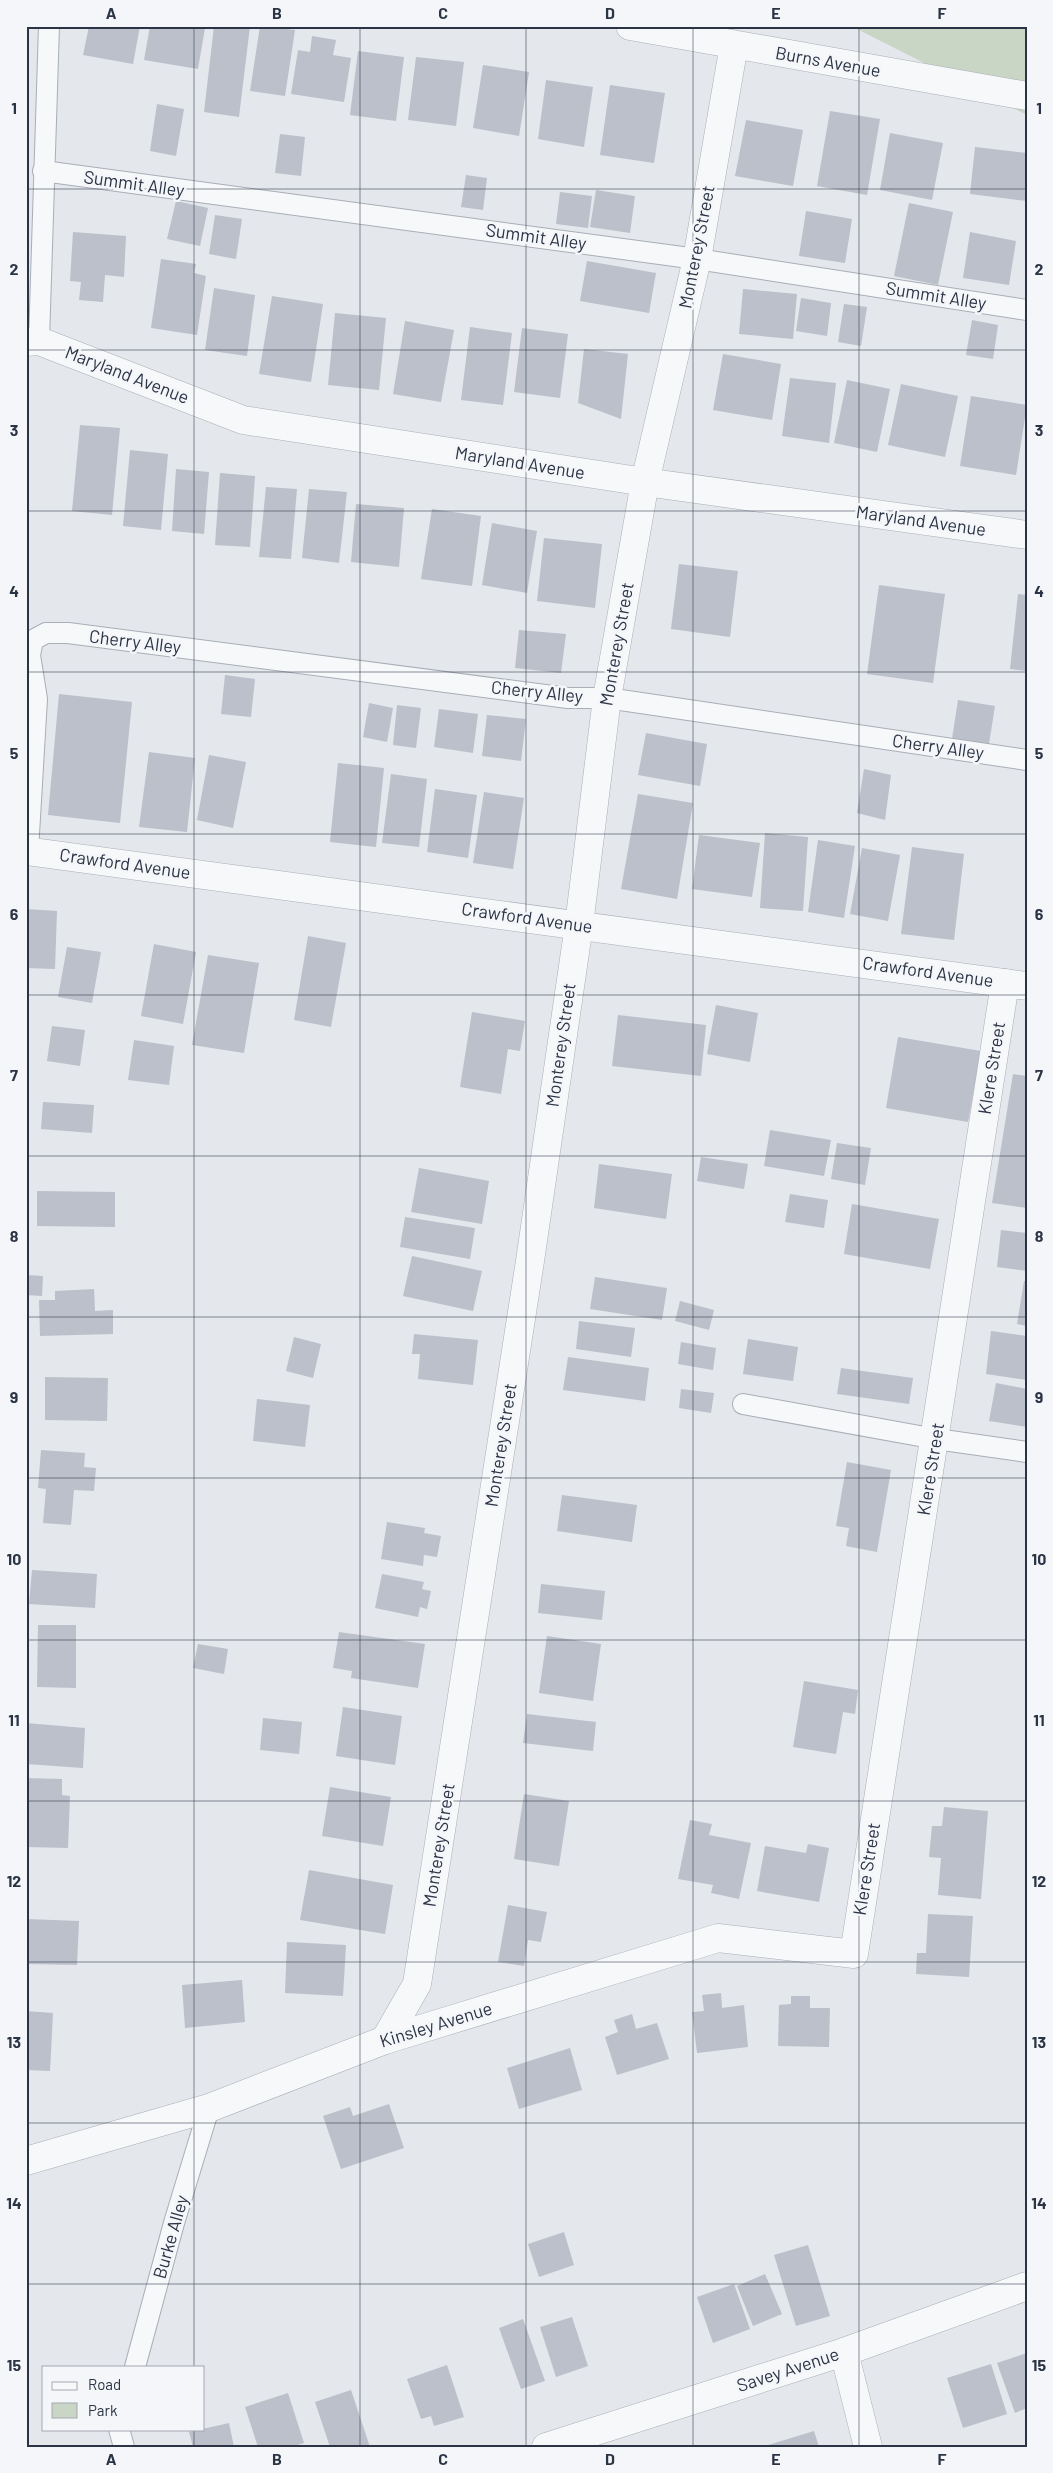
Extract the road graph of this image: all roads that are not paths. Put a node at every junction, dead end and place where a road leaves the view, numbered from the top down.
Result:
1 (48, 26) edge
2 (630, 26) edge
3 (734, 46) junction
4 (1027, 96) edge
5 (43, 172) junction
6 (697, 259) junction
7 (1027, 310) edge
8 (32, 342) edge
9 (645, 482) junction
10 (1027, 535) edge
11 (606, 698) junction
12 (1027, 760) edge
13 (27, 851) edge
14 (579, 925) junction
15 (1016, 984) edge
16 (742, 1404) dead end
17 (936, 1440) junction
18 (1027, 1452) edge
19 (854, 1954) joint
20 (386, 2040) junction
21 (209, 2108) junction
22 (26, 2161) edge
23 (1027, 2286) edge
24 (844, 2352) junction
25 (135, 2366) edge
26 (119, 2430) edge
27 (124, 2447) edge
28 (546, 2447) edge
29 (868, 2447) edge

1 - 5 lane
2 - 3 street, Burns Avenue
3 - 4 street, Burns Avenue
3 - 6 street, Monterey Street
5 - 6 lane, Summit Alley
5 - 8 lane
6 - 7 lane, Summit Alley
6 - 9 street, Monterey Street
8 - 9 street, Maryland Avenue
9 - 10 street, Maryland Avenue
9 - 11 street, Monterey Street
11 - 12 lane, Cherry Alley
11 - 13 lane, Cherry Alley
11 - 14 street, Monterey Street
13 - 14 street, Crawford Avenue
14 - 15 street, Crawford Avenue
14 - 20 street, Monterey Street
15 - 17 street, Klere Street
16 - 17 lane
17 - 18 lane
17 - 19 street, Klere Street
19 - 20 street, Kinsley Avenue
20 - 21 street, Kinsley Avenue
21 - 22 street, Kinsley Avenue
21 - 25 lane, Burke Alley
23 - 24 street, Savey Avenue
24 - 28 street, Savey Avenue
24 - 29 street
26 - 27 lane

